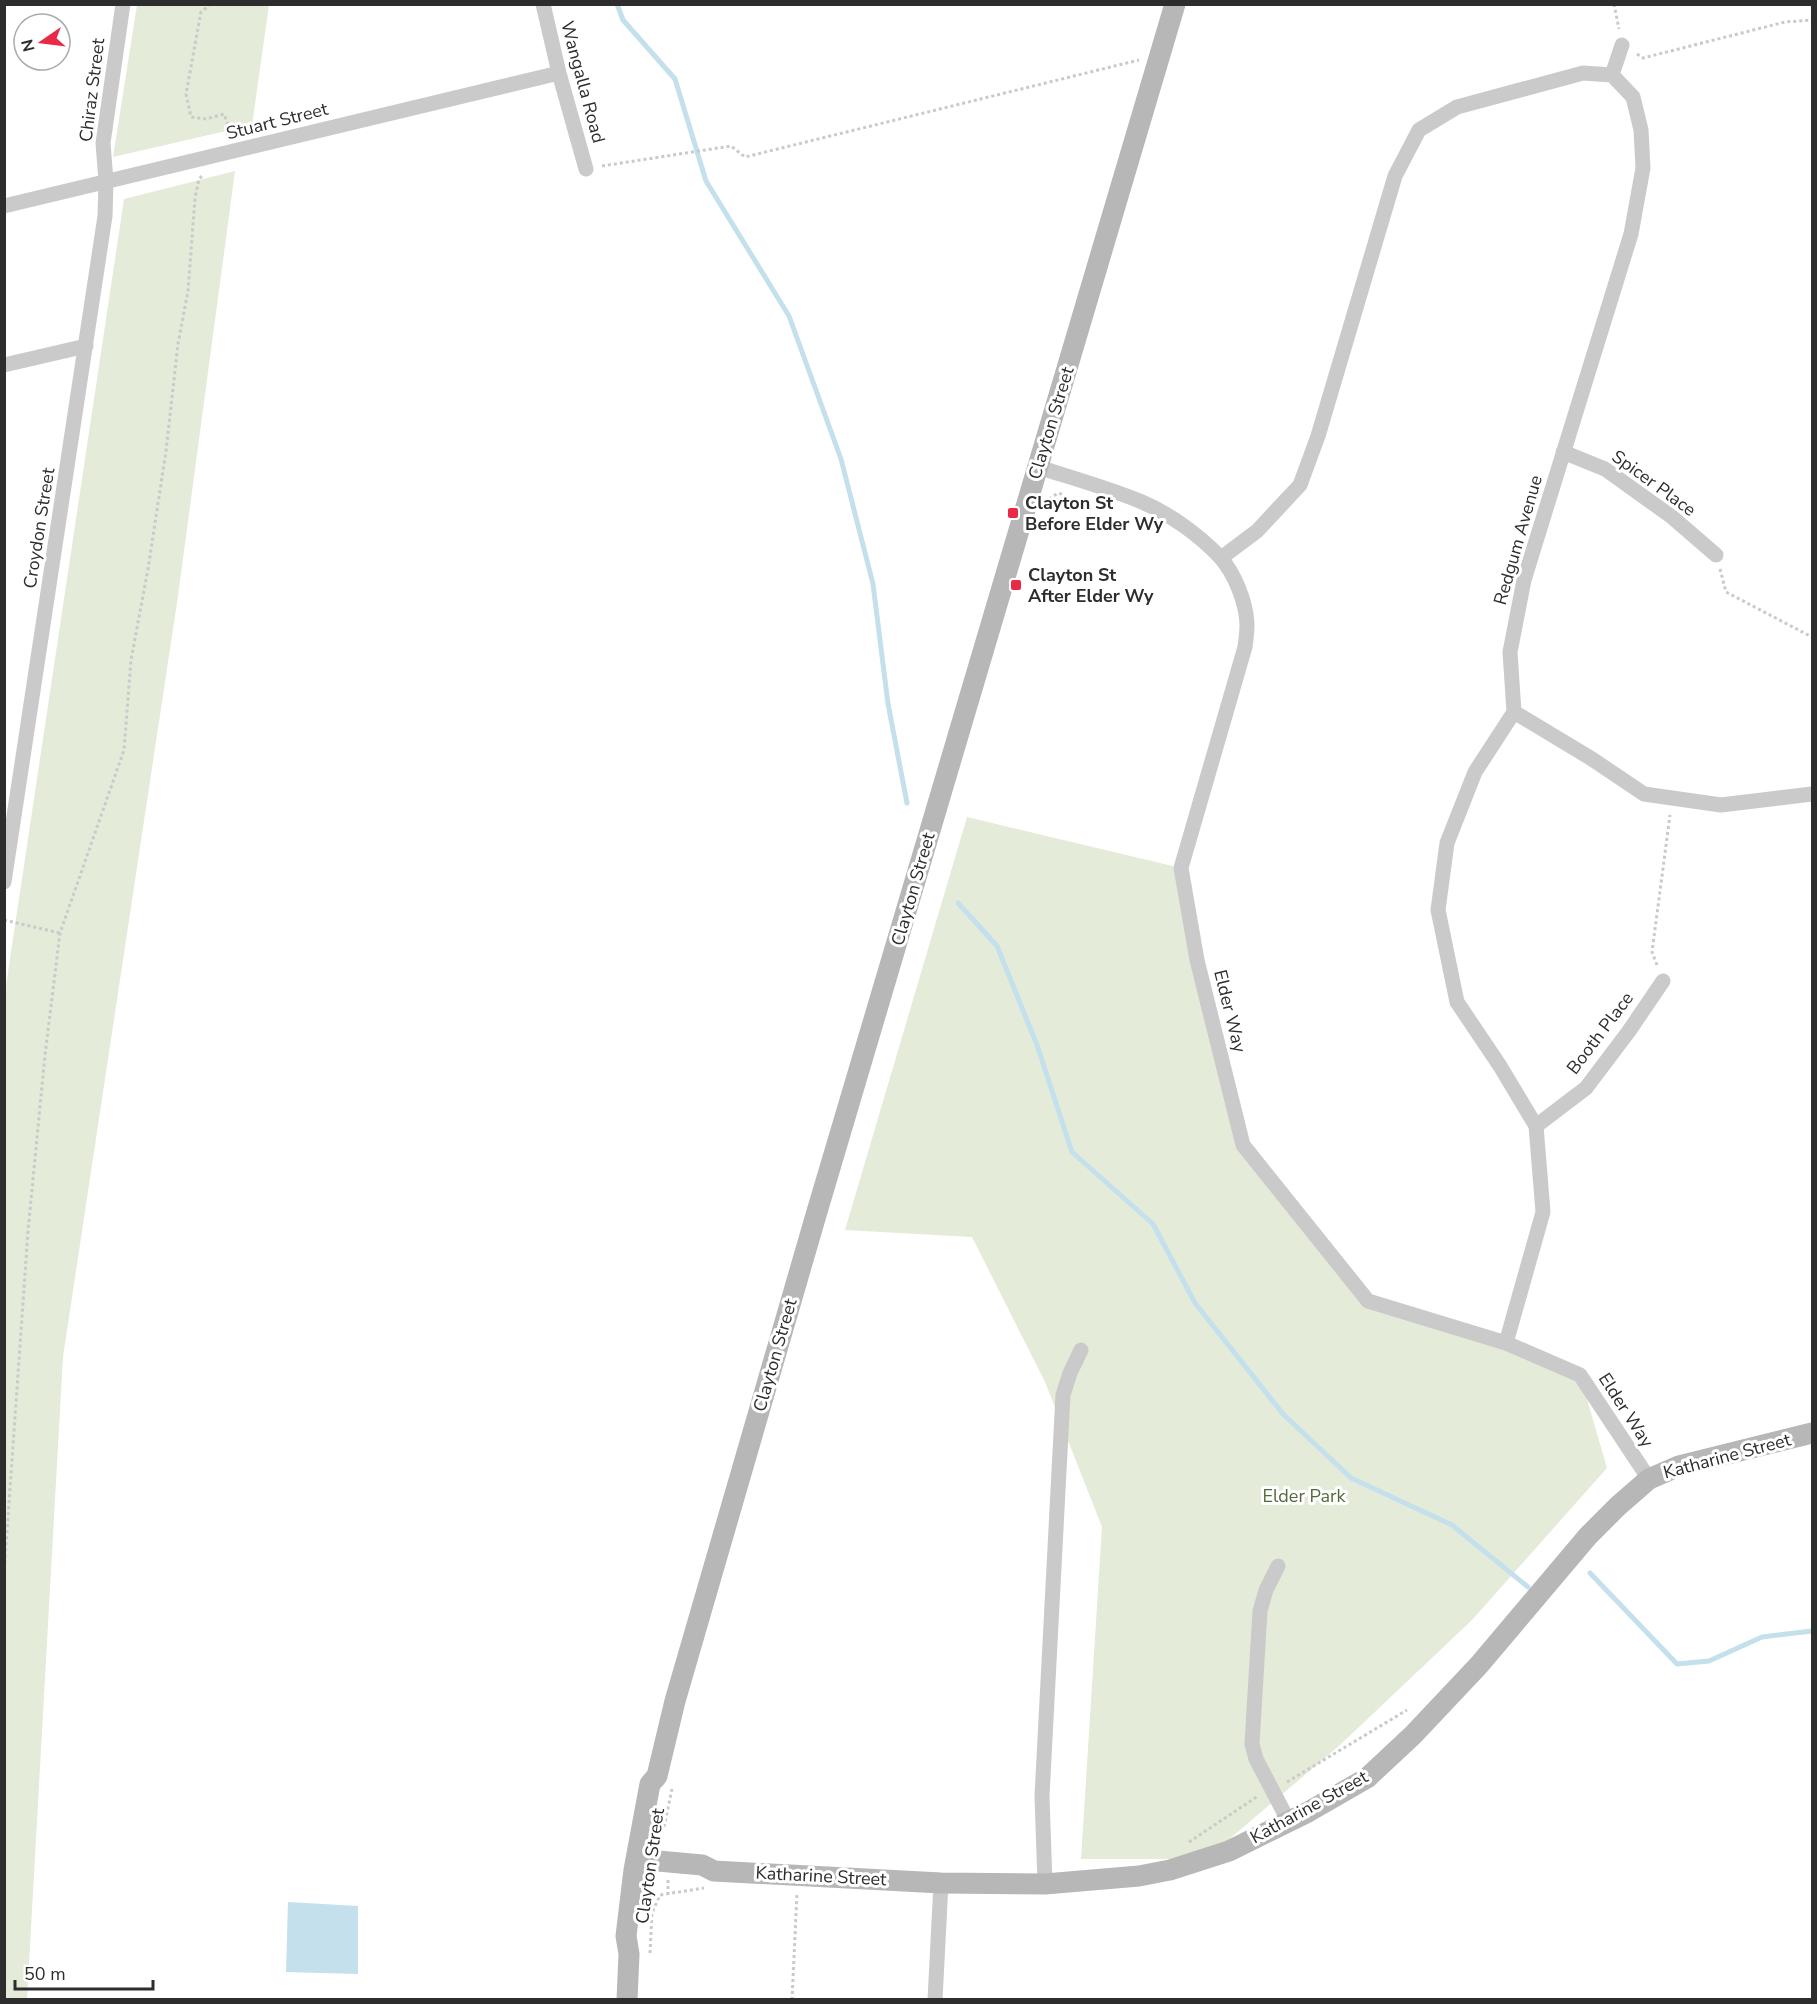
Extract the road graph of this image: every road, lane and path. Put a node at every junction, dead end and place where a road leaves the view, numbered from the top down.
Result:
1 (123, 4) edge
2 (211, 4) edge
3 (543, 4) edge
4 (1175, 4) edge
5 (1614, 4) edge
6 (1812, 20) edge
7 (1622, 45) junction
8 (1144, 59) dead end
9 (559, 73) junction
10 (1612, 75) junction
11 (224, 154) junction
12 (586, 169) joint
13 (106, 181) junction
14 (4, 206) edge
15 (86, 346) junction
16 (4, 365) edge
17 (1563, 452) junction
18 (1038, 467) junction
19 (1074, 496) dead end
20 (1046, 505) dead end
21 (1716, 555) joint
22 (1221, 558) junction
23 (1812, 637) edge
24 (1514, 712) junction
25 (1812, 794) edge
26 (1673, 798) junction
27 (4, 882) edge
28 (4, 920) edge
29 (60, 933) junction
30 (1663, 981) joint
31 (1536, 1126) junction
32 (1506, 1343) junction
33 (1081, 1350) dead end
34 (1812, 1433) edge
35 (1648, 1479) junction
36 (1278, 1566) dead end
37 (4, 1575) edge
38 (1408, 1710) dead end
39 (666, 1778) junction
40 (1285, 1783) dead end
41 (1261, 1794) dead end
42 (1288, 1822) junction
43 (662, 1838) dead end
44 (1183, 1846) dead end
45 (641, 1865) junction
46 (714, 1880) junction
47 (941, 1883) junction
48 (1045, 1884) junction
49 (797, 1889) junction
50 (650, 1956) dead end
51 (627, 2000) edge
52 (792, 2000) edge
53 (935, 2000) edge

1 - 13 street, Chiraz Street
2 - 11 path
3 - 9 street, Wangalla Road
4 - 18 main road, Clayton Street
5 - 7 path
6 - 7 path
7 - 10 street
8 - 12 path
9 - 11 street, Stuart Street
9 - 12 street, Wangalla Road
10 - 17 street, Redgum Avenue
10 - 22 street
11 - 13 street, Stuart Street
11 - 29 path
13 - 14 street, Stuart Street
13 - 15 street, Croydon Street
15 - 16 street
15 - 27 street, Croydon Street
17 - 21 street, Spicer Place
17 - 24 street, Redgum Avenue
18 - 22 street, Elder Way
18 - 39 main road, Clayton Street
19 - 20 path
21 - 23 path
22 - 32 street, Elder Way
24 - 26 street
24 - 31 street
25 - 26 street
26 - 30 path
28 - 29 path
29 - 37 path
30 - 31 street, Booth Place
31 - 32 street
32 - 35 street, Elder Way
33 - 48 street
34 - 35 main road, Katharine Street
35 - 42 main road, Katharine Street
36 - 42 street
38 - 40 path
39 - 43 path
39 - 45 main road, Clayton Street
41 - 44 path
42 - 48 main road, Katharine Street
45 - 46 main road, Katharine Street
45 - 51 main road, Clayton Street
46 - 49 main road, Katharine Street
46 - 50 path
47 - 48 main road, Katharine Street
47 - 49 main road, Katharine Street
47 - 53 street
49 - 52 path

